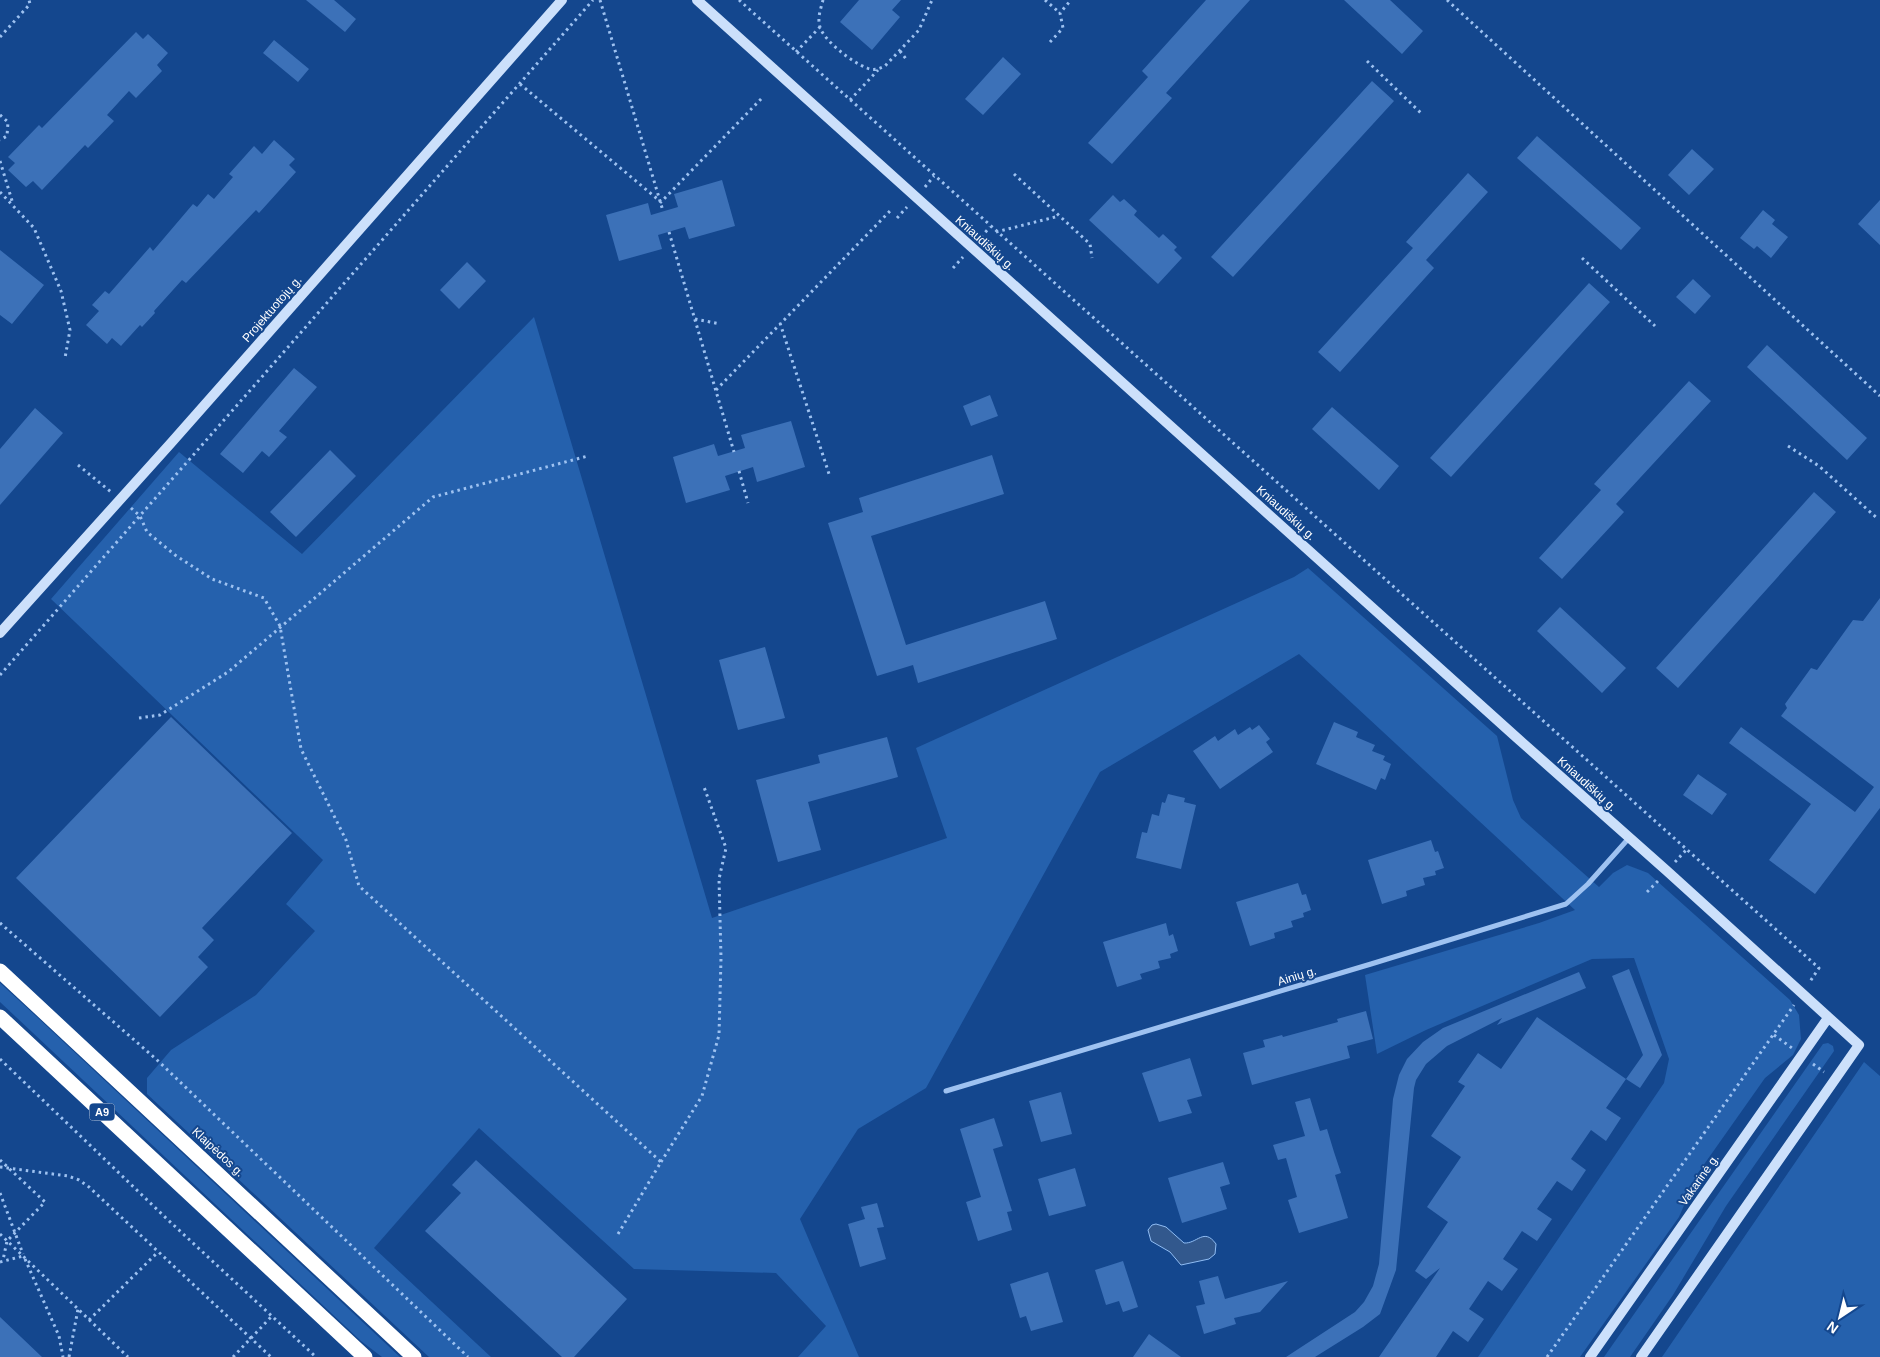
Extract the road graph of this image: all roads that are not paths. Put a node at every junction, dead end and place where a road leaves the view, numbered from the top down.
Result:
1 (562, 0) edge
2 (697, 0) edge
3 (0, 632) edge
4 (1630, 838) junction
5 (0, 970) edge
6 (0, 1017) edge
7 (1828, 1018) junction
8 (946, 1092) dead end
9 (365, 1357) edge
10 (414, 1357) edge
11 (1590, 1357) edge
12 (1641, 1357) edge

1 - 3 main road, Projektuotojų g.
2 - 4 main road, Kniaudiškių g.
4 - 7 main road, Kniaudiškių g.
4 - 8 street, Ainių g.
5 - 10 highway, Klaipėdos g.
6 - 9 highway, A9
7 - 11 main road, Vakarinė g.
7 - 12 main road, Kniaudiškių g.

